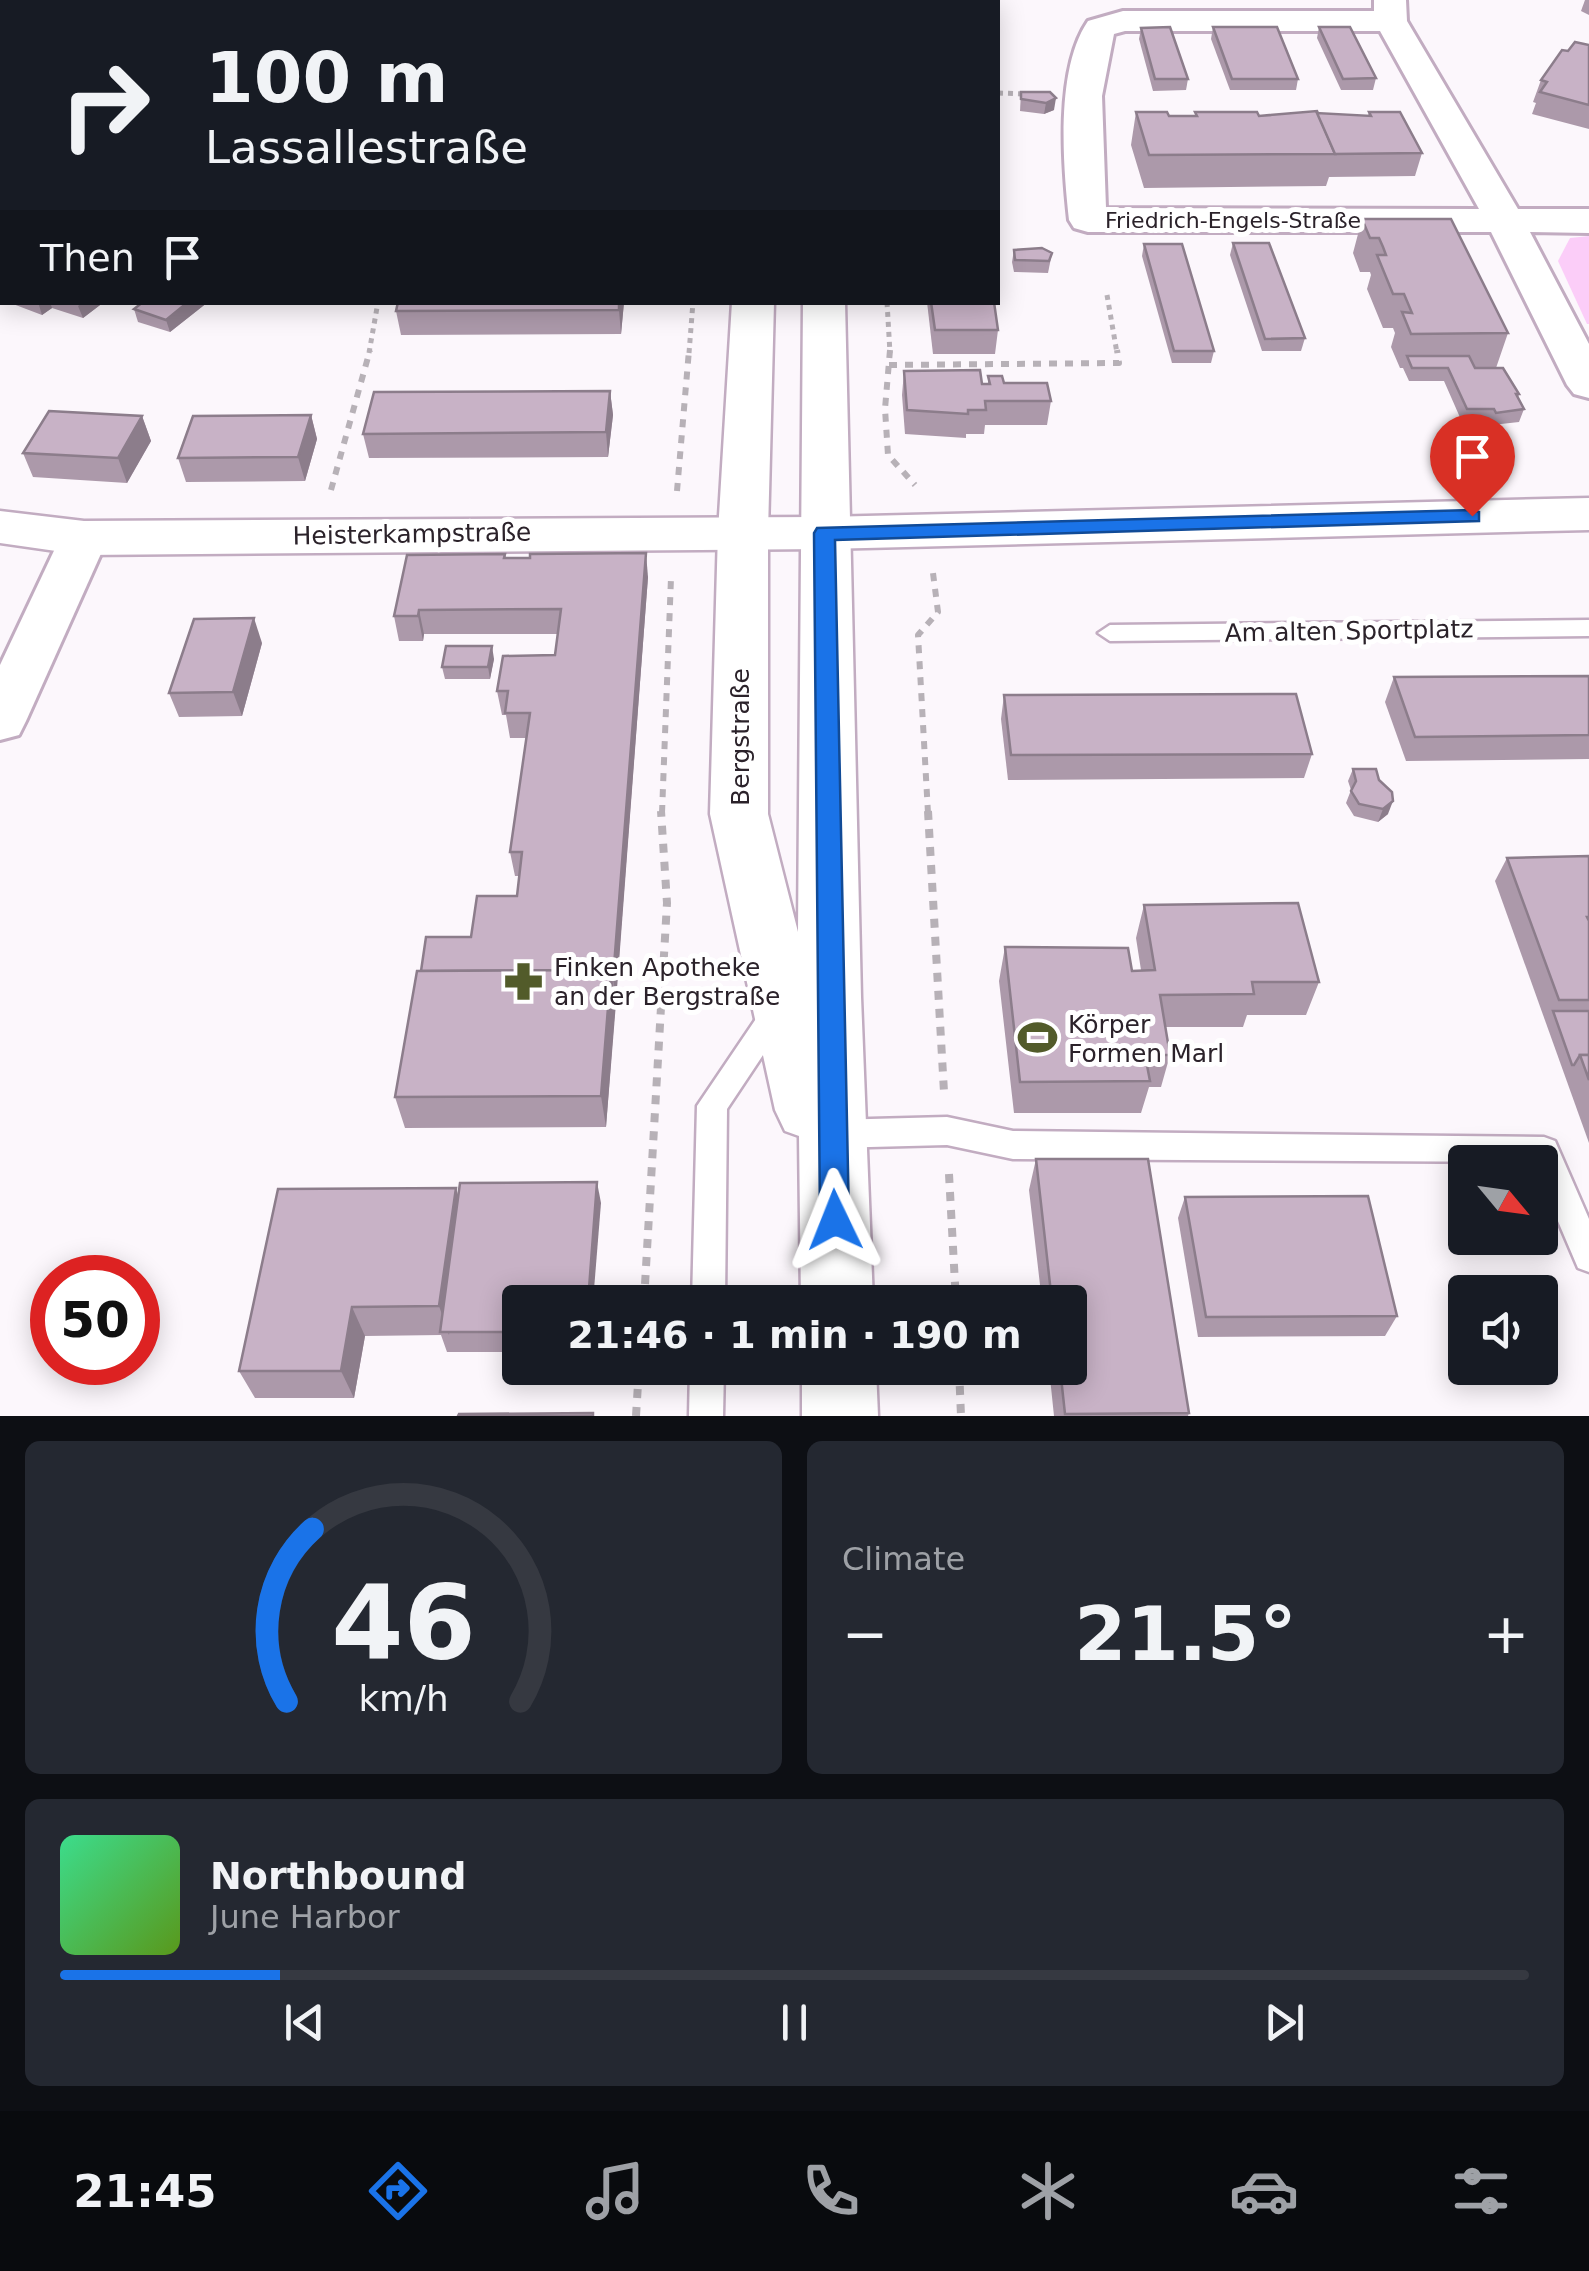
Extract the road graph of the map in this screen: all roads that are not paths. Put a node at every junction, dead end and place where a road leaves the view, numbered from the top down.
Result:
1 (1390, 10) edge
2 (1504, 218) junction
3 (1589, 221) edge
4 (753, 305) edge
5 (824, 305) edge
6 (1589, 385) edge
7 (1589, 514) edge
8 (0, 527) edge
9 (742, 532) junction
10 (824, 533) junction
11 (84, 538) junction
12 (1589, 628) edge
13 (1110, 633) dead end
14 (0, 721) edge
15 (783, 1002) junction
16 (832, 1134) junction
17 (835, 1220) junction
18 (1589, 1256) edge
19 (708, 1285) edge
20 (837, 1285) edge
21 (707, 1385) edge
22 (839, 1385) edge
23 (706, 1416) edge
24 (840, 1416) edge

1 - 2 street, Friedrich-Engels-Straße
1 - 2 street, Friedrich-Engels-Straße
2 - 3 street, Friedrich-Engels-Straße
2 - 6 street, Friedrich-Engels-Straße
4 - 9 main road, Bergstraße
5 - 10 main road, Bergstraße
7 - 10 main road, Heisterkampstraße
8 - 11 main road, Heisterkampstraße
9 - 10 main road, Heisterkampstraße
9 - 11 main road, Heisterkampstraße
9 - 15 main road, Bergstraße
10 - 16 main road, Bergstraße
11 - 14 street
12 - 13 lane, Am alten Sportplatz
15 - 17 main road, Bergstraße
15 - 19 lane
16 - 17 main road, Bergstraße
16 - 18 lane
17 - 20 main road, Bergstraße
21 - 23 lane
22 - 24 main road

